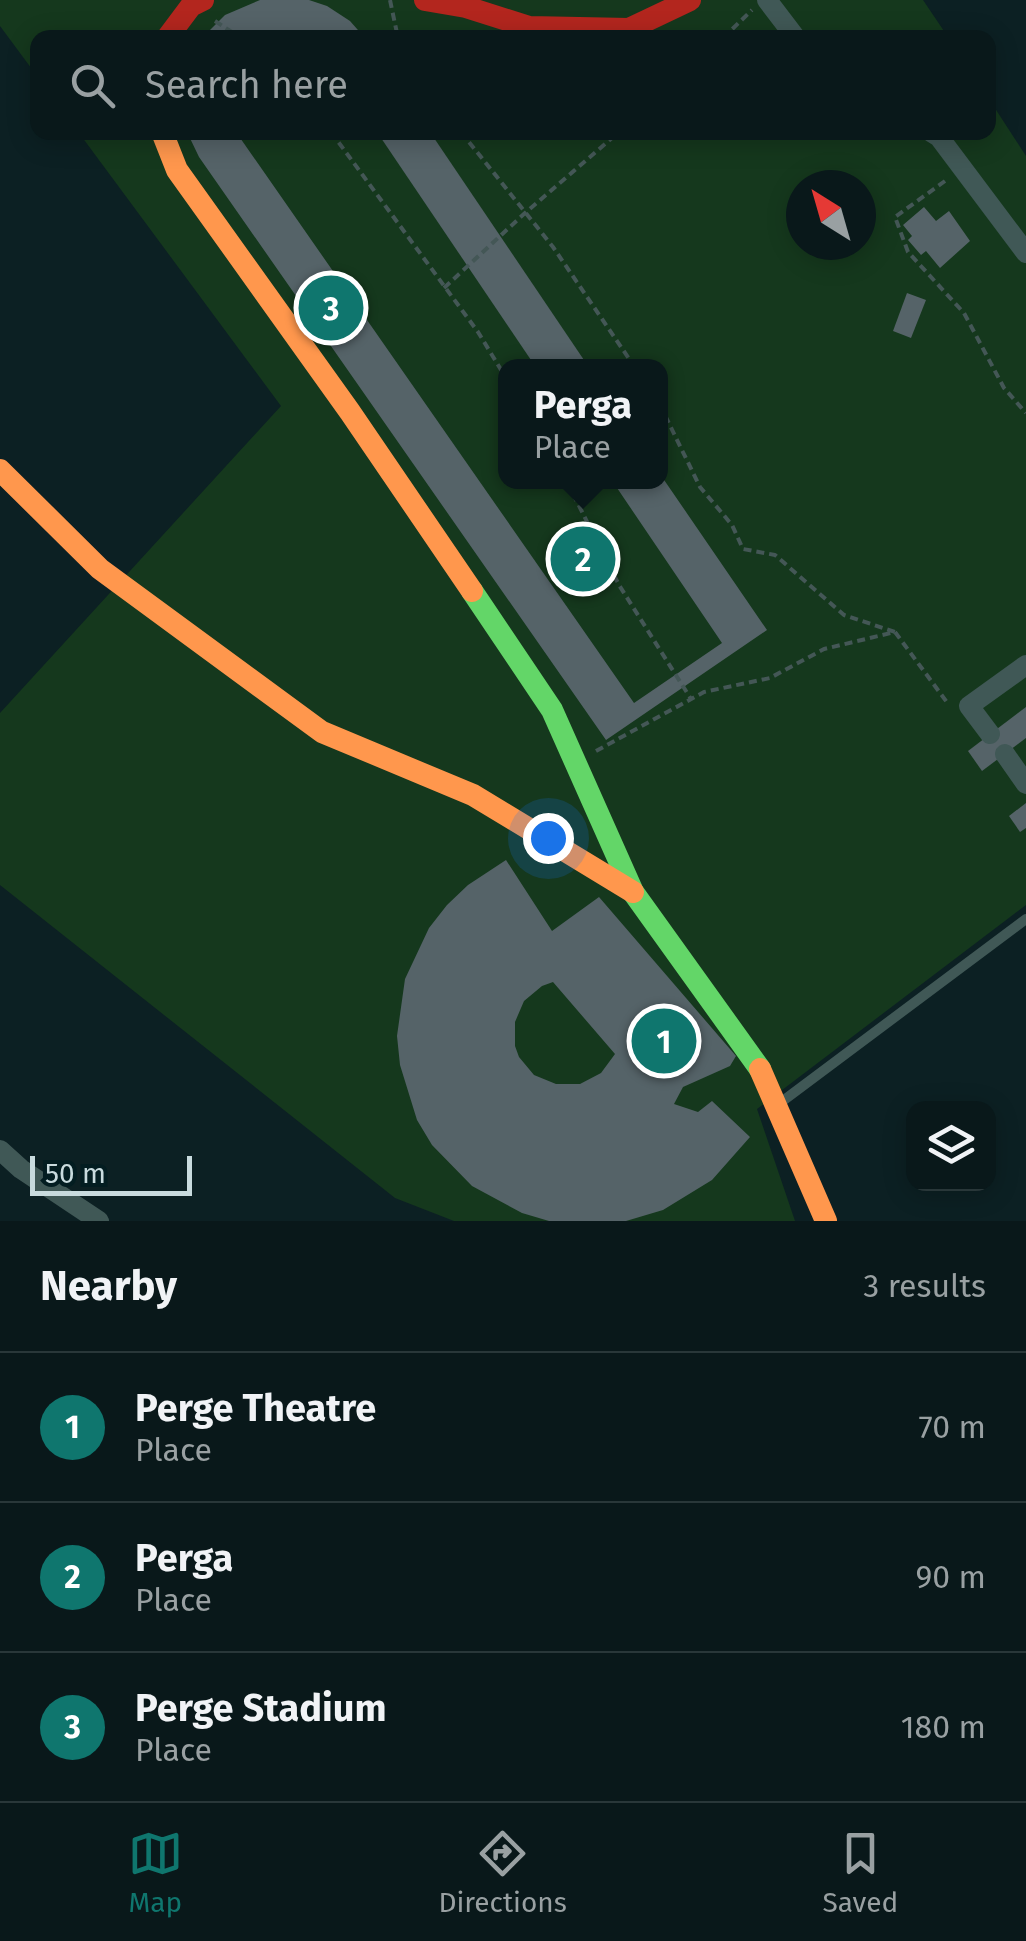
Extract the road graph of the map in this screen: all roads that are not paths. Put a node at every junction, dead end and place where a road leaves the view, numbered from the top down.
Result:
1 (203, 0) edge
2 (425, 0) edge
3 (690, 0) edge
4 (765, 0) edge
5 (173, 30) edge
6 (789, 30) edge
7 (165, 140) edge
8 (942, 140) edge
9 (1026, 253) edge
10 (0, 470) edge
11 (1026, 665) edge
12 (990, 734) dead end
13 (1004, 754) dead end
14 (1026, 784) edge
15 (634, 892) junction
16 (1026, 919) edge
17 (775, 1107) junction
18 (0, 1150) edge
19 (99, 1221) edge
20 (826, 1221) edge

1 - 5 street
2 - 3 street
4 - 6 street
7 - 15 street
8 - 9 street
10 - 15 street
11 - 12 street
13 - 14 street
15 - 17 street
16 - 17 lane
17 - 20 street
18 - 19 street

